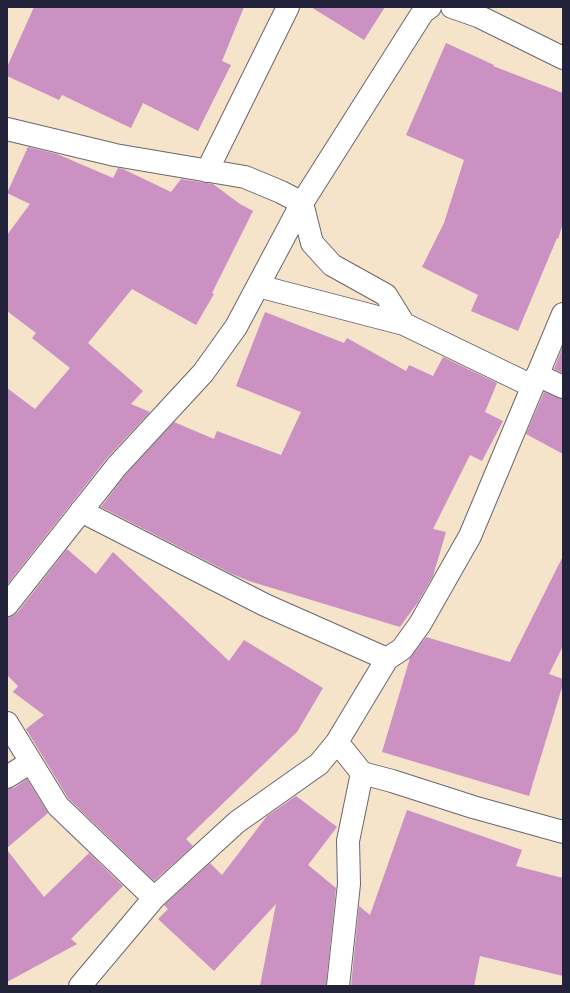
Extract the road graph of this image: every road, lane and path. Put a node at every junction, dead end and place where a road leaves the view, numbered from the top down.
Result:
1 (288, 7) edge
2 (430, 7) edge
3 (452, 7) edge
4 (563, 58) edge
5 (7, 129) edge
6 (207, 171) junction
7 (302, 203) junction
8 (258, 286) junction
9 (563, 314) edge
10 (404, 324) junction
11 (535, 381) junction
12 (563, 387) edge
13 (81, 511) junction
14 (7, 605) edge
15 (387, 659) junction
16 (7, 723) edge
17 (337, 742) junction
18 (31, 762) junction
19 (362, 773) junction
20 (7, 777) edge
21 (563, 832) edge
22 (154, 898) junction
23 (80, 986) edge
24 (338, 986) edge

1 - 6 street
2 - 7 street
3 - 4 street
5 - 6 street
6 - 7 street
7 - 8 street
7 - 10 street
8 - 10 street
8 - 13 street
9 - 11 street
10 - 11 street
11 - 12 street
11 - 15 street
13 - 14 street
13 - 15 street
15 - 17 street
16 - 18 street
17 - 19 street
17 - 22 street
18 - 20 street
18 - 22 street
19 - 21 street
19 - 24 street
22 - 23 street

